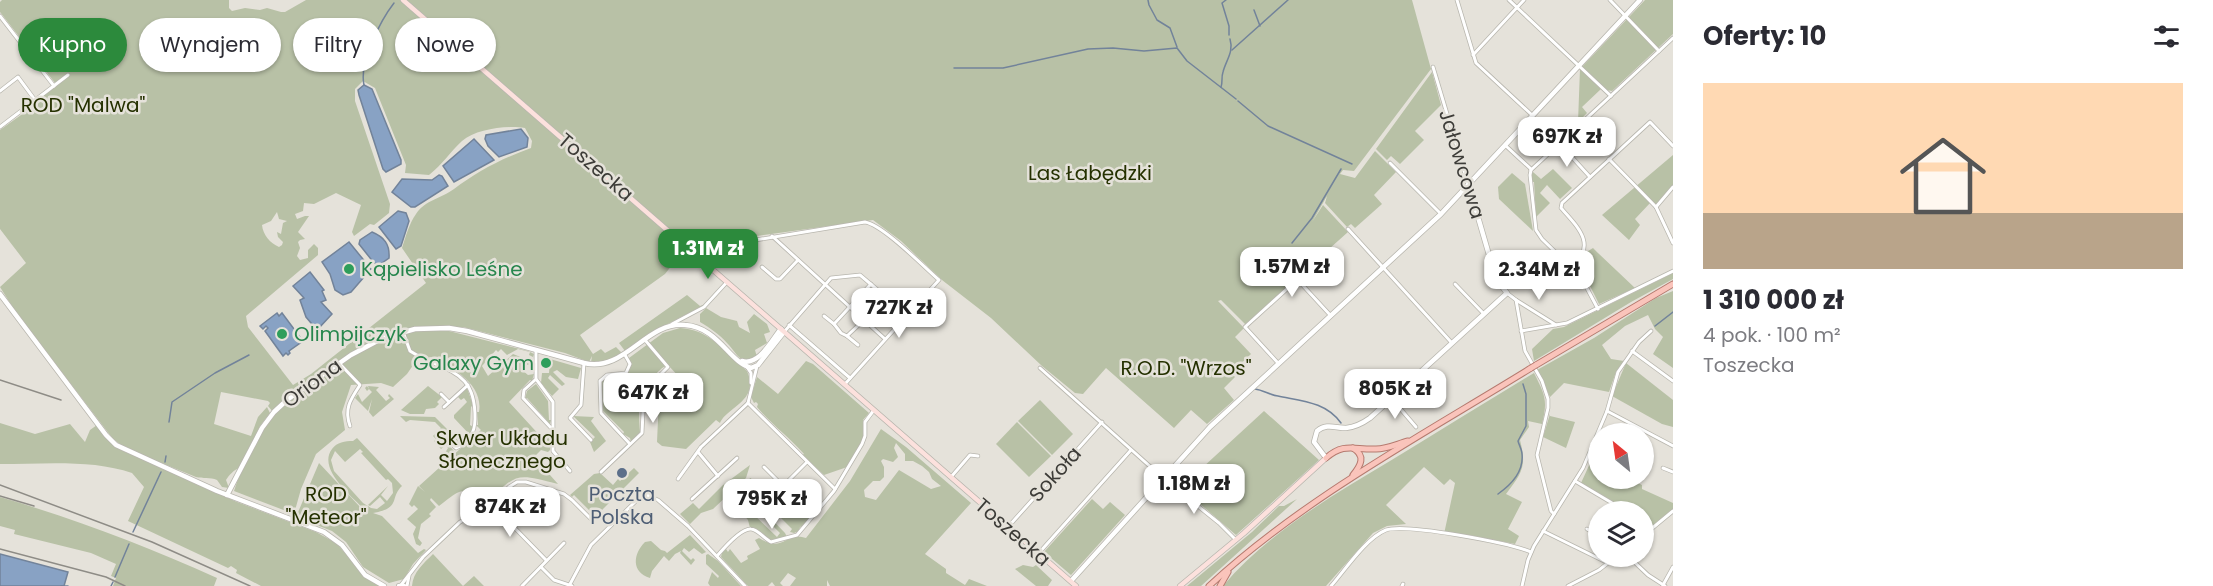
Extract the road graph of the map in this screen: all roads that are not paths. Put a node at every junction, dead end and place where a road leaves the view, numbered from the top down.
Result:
1 (403, 0) edge
2 (1457, 0) edge
3 (1509, 0) edge
4 (1524, 0) edge
5 (1610, 0) edge
6 (1640, 0) edge
7 (1517, 8) junction
8 (1626, 15) junction
9 (0, 16) edge
10 (1673, 38) edge
11 (1659, 51) junction
12 (1473, 55) junction
13 (1580, 65) junction
14 (1433, 68) dead end
15 (68, 75) dead end
16 (54, 86) junction
17 (0, 91) edge
18 (1611, 96) junction
19 (35, 100) junction
20 (1533, 116) junction
21 (0, 127) edge
22 (1560, 144) junction
23 (1506, 146) junction
24 (1673, 146) edge
25 (1609, 159) junction
26 (1390, 163) dead end
27 (1531, 170) junction
28 (1590, 177) junction
29 (1469, 186) junction
30 (1673, 187) edge
31 (1656, 207) junction
32 (1441, 214) junction
33 (1348, 229) dead end
34 (772, 236) junction
35 (1673, 243) edge
36 (798, 260) junction
37 (703, 261) junction
38 (762, 267) dead end
39 (1383, 268) junction
40 (1572, 268) junction
41 (1673, 271) edge
42 (727, 282) junction
43 (871, 284) junction
44 (1455, 284) dead end
45 (1673, 284) edge
46 (825, 285) junction
47 (1507, 293) junction
48 (0, 294) edge
49 (1516, 300) junction
50 (851, 308) junction
51 (1598, 309) junction
52 (906, 315) junction
53 (1484, 315) junction
54 (824, 316) dead end
55 (1331, 316) junction
56 (864, 320) junction
57 (834, 324) junction
58 (789, 325) junction
59 (1558, 326) junction
60 (668, 327) junction
61 (783, 330) junction
62 (1521, 331) junction
63 (403, 332) junction
64 (1651, 332) dead end
65 (847, 336) junction
66 (885, 339) junction
67 (645, 340) junction
68 (1453, 344) junction
69 (858, 345) dead end
70 (536, 350) junction
71 (1632, 351) junction
72 (624, 354) junction
73 (339, 363) junction
74 (584, 363) junction
75 (1278, 363) junction
76 (752, 366) junction
77 (1040, 368) dead end
78 (850, 378) junction
79 (536, 380) junction
80 (364, 381) dead end
81 (1673, 381) edge
82 (845, 384) junction
83 (360, 385) junction
84 (468, 385) junction
85 (441, 394) dead end
86 (1392, 399) junction
87 (449, 402) junction
88 (748, 403) junction
89 (444, 407) dead end
90 (874, 410) junction
91 (1607, 411) junction
92 (1102, 422) junction
93 (350, 426) dead end
94 (1416, 427) dead end
95 (553, 430) junction
96 (441, 434) dead end
97 (1418, 437) junction
98 (591, 440) dead end
99 (630, 444) junction
100 (1673, 446) edge
101 (1351, 448) junction
102 (1132, 450) junction
103 (698, 452) junction
104 (978, 456) dead end
105 (737, 458) dead end
106 (1326, 458) junction
107 (807, 462) junction
108 (764, 467) dead end
109 (1663, 468) dead end
110 (570, 471) dead end
111 (601, 472) dead end
112 (1673, 472) edge
113 (718, 476) junction
114 (951, 477) junction
115 (1163, 478) junction
116 (678, 479) dead end
117 (1349, 480) junction
118 (1575, 481) junction
119 (836, 489) junction
120 (227, 495) junction
121 (692, 499) dead end
122 (1025, 499) dead end
123 (1609, 501) edge
124 (1030, 503) junction
125 (488, 508) junction
126 (1673, 511) edge
127 (1554, 514) junction
128 (593, 521) dead end
129 (1008, 527) junction
130 (1654, 527) edge
131 (1543, 531) junction
132 (1236, 540) junction
133 (564, 543) dead end
134 (1531, 552) junction
135 (1588, 553) edge
136 (1038, 554) junction
137 (717, 556) junction
138 (546, 560) junction
139 (1233, 564) junction
140 (541, 567) junction
141 (1601, 567) edge
142 (1640, 567) edge
143 (1673, 567) edge
144 (1071, 581) junction
145 (383, 586) edge
146 (403, 586) edge
147 (522, 586) edge
148 (570, 586) edge
149 (746, 586) edge
150 (1066, 586) edge
151 (1076, 586) edge
152 (1180, 586) edge
153 (1209, 586) edge
154 (1220, 586) edge
155 (1331, 586) edge
156 (1522, 586) edge
157 (1568, 586) edge
158 (1664, 586) edge

1 - 37 main road, Toszecka
2 - 12 street
3 - 7 street
4 - 7 street
5 - 8 street
6 - 8 street
7 - 12 street
7 - 13 street
8 - 11 street
8 - 13 street
9 - 16 street
10 - 11 street
11 - 18 street
12 - 20 street
13 - 18 street
13 - 20 street
14 - 29 street, Jałowcowa
15 - 16 street
16 - 19 street
17 - 19 street
18 - 22 street
19 - 21 street
20 - 23 street
22 - 27 street
22 - 28 street
23 - 27 street
23 - 29 street
24 - 25 street
25 - 28 street
25 - 31 street
26 - 32 street
27 - 40 street
28 - 40 street
29 - 32 street
29 - 47 street, Jałowcowa
30 - 31 street
31 - 35 street
32 - 39 street
33 - 39 street
34 - 36 street
34 - 37 street
34 - 52 street
36 - 38 street
36 - 46 street
37 - 42 main road, Toszecka
39 - 55 street
39 - 68 street
40 - 51 street
41 - 51 street
42 - 60 street
42 - 61 main road, Toszecka
43 - 46 street
43 - 50 street
43 - 52 street
44 - 53 street
45 - 97 main road
46 - 50 street
46 - 58 street
47 - 49 street
47 - 53 street
48 - 120 street
49 - 59 street
49 - 62 street
50 - 56 street
50 - 57 street
51 - 59 street
52 - 66 street
53 - 68 street
54 - 57 street
55 - 75 street
55 - 75 street
56 - 65 street
56 - 66 street
57 - 65 street
58 - 61 street
58 - 78 street
59 - 62 street
60 - 67 street, Oriona
60 - 76 street
61 - 76 street
61 - 82 main road, Toszecka
62 - 127 street
63 - 70 street, Oriona
63 - 73 street, Oriona
63 - 84 street
64 - 71 street
65 - 69 street
66 - 78 street
67 - 72 street, Oriona
67 - 99 street
68 - 86 street
70 - 74 street, Oriona
70 - 79 street
71 - 81 street
71 - 91 street
72 - 74 street, Oriona
72 - 99 street
73 - 83 street
73 - 120 street, Oriona
74 - 98 street
75 - 115 street
76 - 88 street
77 - 92 street
78 - 82 street
79 - 95 street
79 - 95 street
80 - 83 street
82 - 90 main road, Toszecka
83 - 93 street
84 - 87 street
84 - 96 street
85 - 87 street
86 - 94 street
86 - 106 street
87 - 89 street
88 - 103 street
88 - 107 street
90 - 114 main road, Toszecka
90 - 119 street
91 - 100 street
91 - 118 street
92 - 102 street
92 - 124 street, Sokoła
95 - 110 street
97 - 101 main road
97 - 117 main road
99 - 111 street
101 - 106 main road
101 - 117 main road
102 - 115 street
102 - 136 street
103 - 113 street
103 - 116 street
104 - 114 street
105 - 113 street
106 - 132 main road
107 - 108 street
107 - 119 street
109 - 112 street
113 - 121 street
114 - 129 main road, Toszecka
115 - 132 street
115 - 144 street
117 - 139 main road
118 - 123 street
118 - 127 street
119 - 137 street
120 - 145 street
122 - 124 street, Toszecka
124 - 129 street, Sokoła
125 - 128 street
125 - 138 street
125 - 146 street
126 - 130 street
127 - 131 street
129 - 136 main road, Toszecka
131 - 134 street
131 - 135 street
132 - 152 main road
133 - 138 street
134 - 155 street
134 - 156 street
136 - 144 main road, Toszecka
137 - 148 street
137 - 149 street
138 - 140 street
139 - 153 main road
139 - 154 main road
140 - 147 street
140 - 148 street
141 - 157 street
142 - 158 street
143 - 158 street
144 - 150 main road
144 - 151 main road, Toszecka

